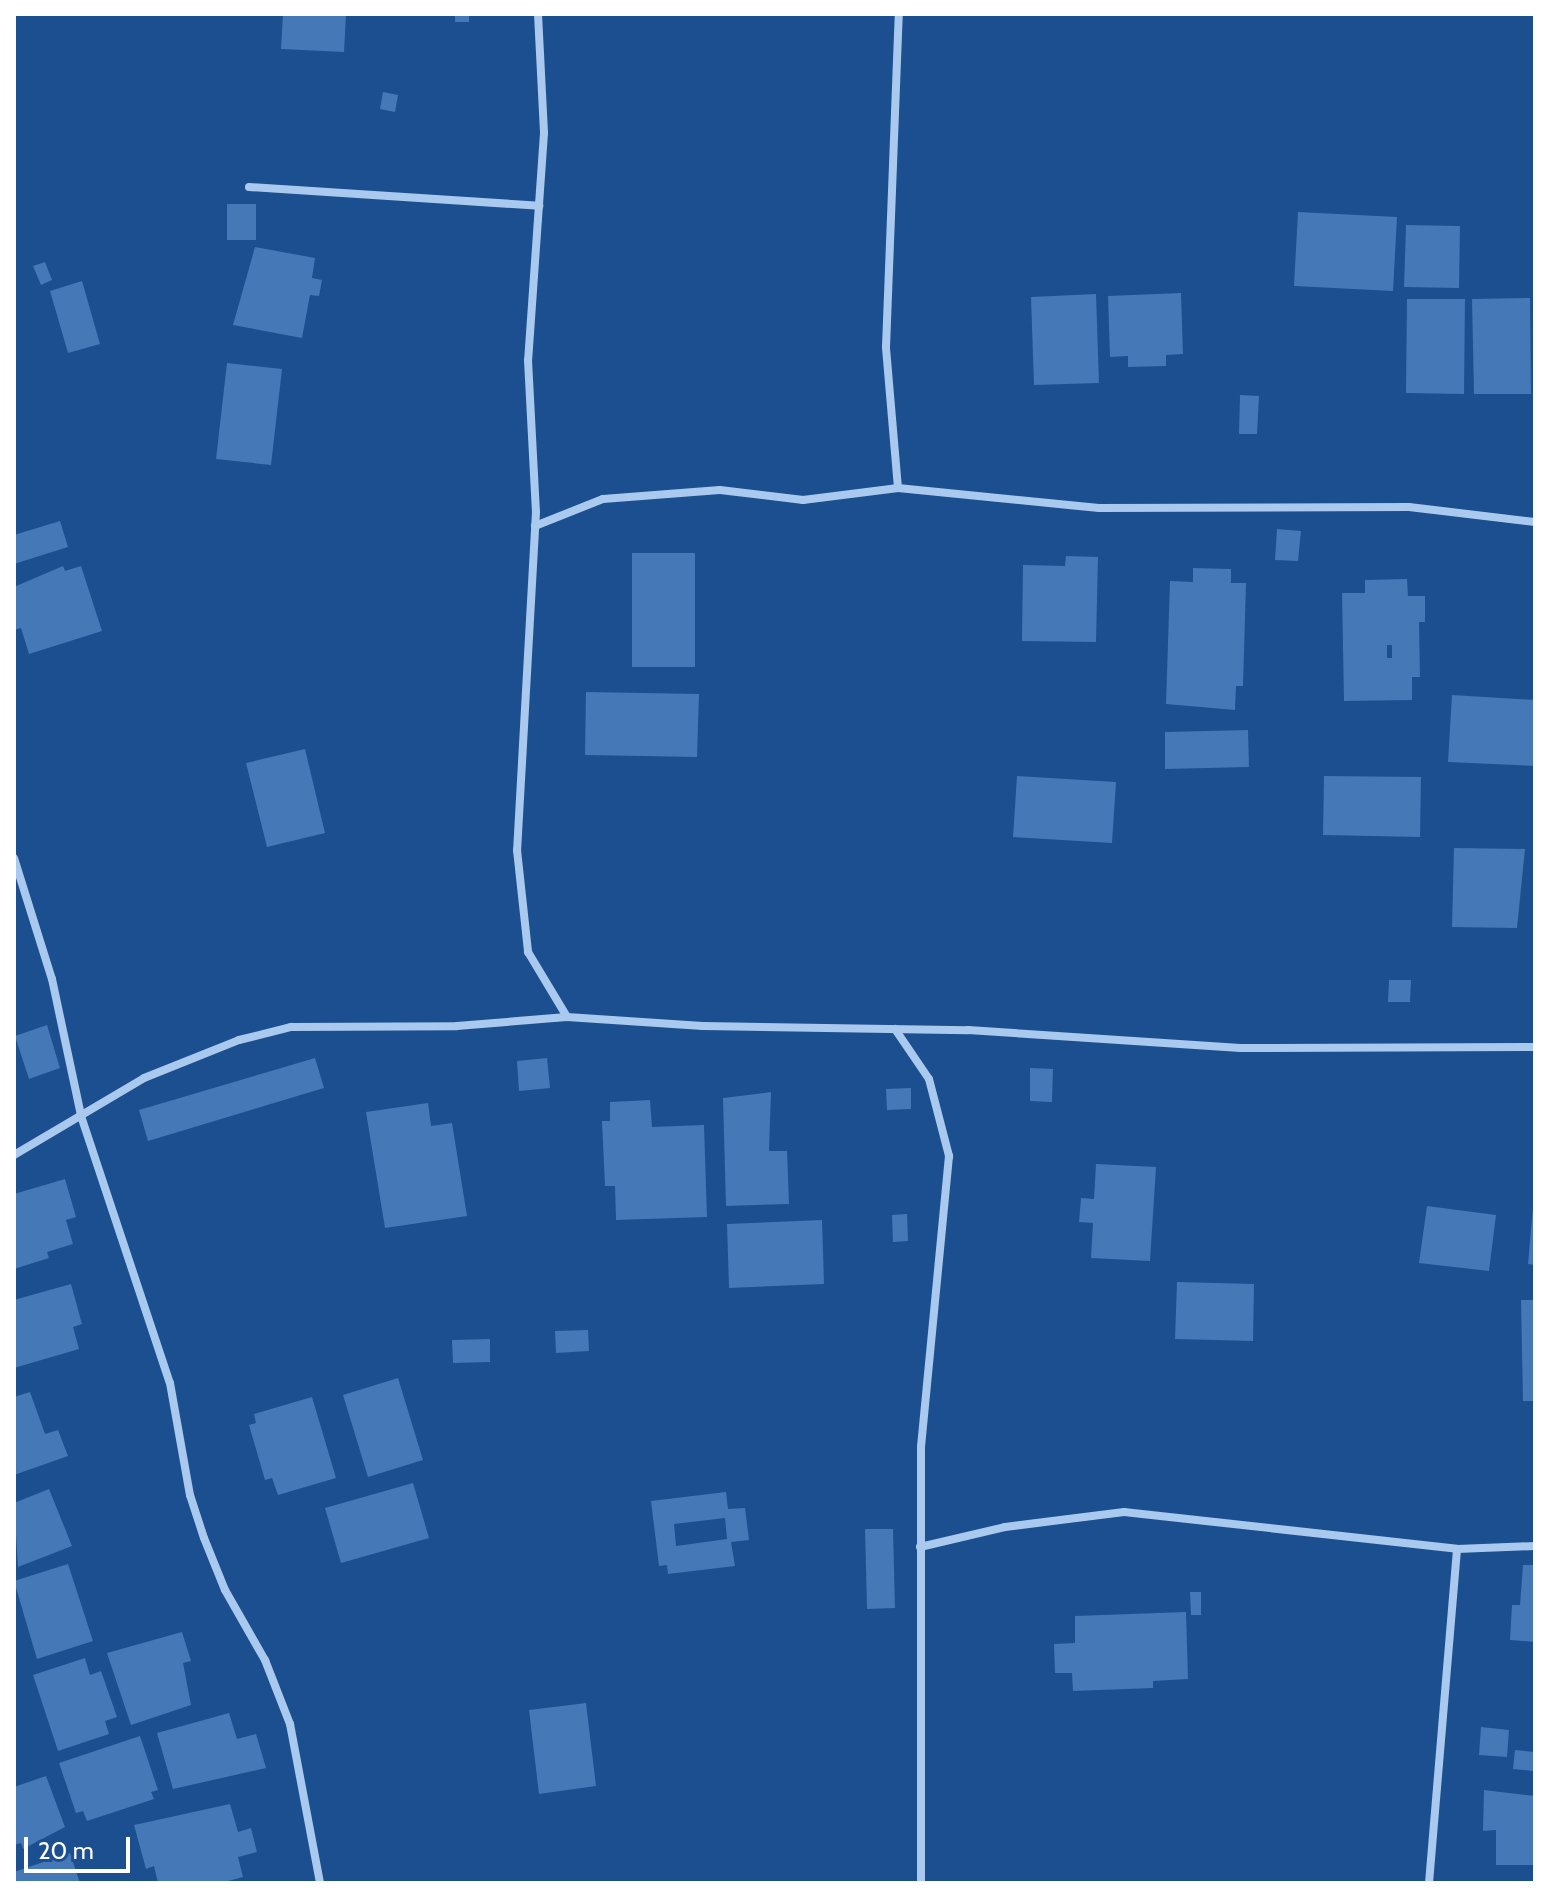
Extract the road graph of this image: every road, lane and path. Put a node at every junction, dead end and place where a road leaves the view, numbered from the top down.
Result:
1 (538, 14) edge
2 (899, 14) edge
3 (249, 187) dead end
4 (539, 206) junction
5 (898, 488) junction
6 (1535, 522) edge
7 (535, 526) junction
8 (14, 858) edge
9 (567, 1017) junction
10 (895, 1029) junction
11 (1535, 1047) edge
12 (81, 1116) junction
13 (14, 1155) edge
14 (1535, 1546) edge
15 (920, 1547) junction
16 (1457, 1549) junction
17 (320, 1883) edge
18 (921, 1883) edge
19 (1429, 1883) edge

1 - 4 street
2 - 5 street
3 - 4 street
4 - 7 street
5 - 6 street
5 - 7 street
7 - 9 street
8 - 12 street
9 - 10 street
9 - 12 street
10 - 11 street
10 - 15 street
12 - 13 street
12 - 17 street
14 - 16 street
15 - 16 street
15 - 18 street
16 - 19 street

